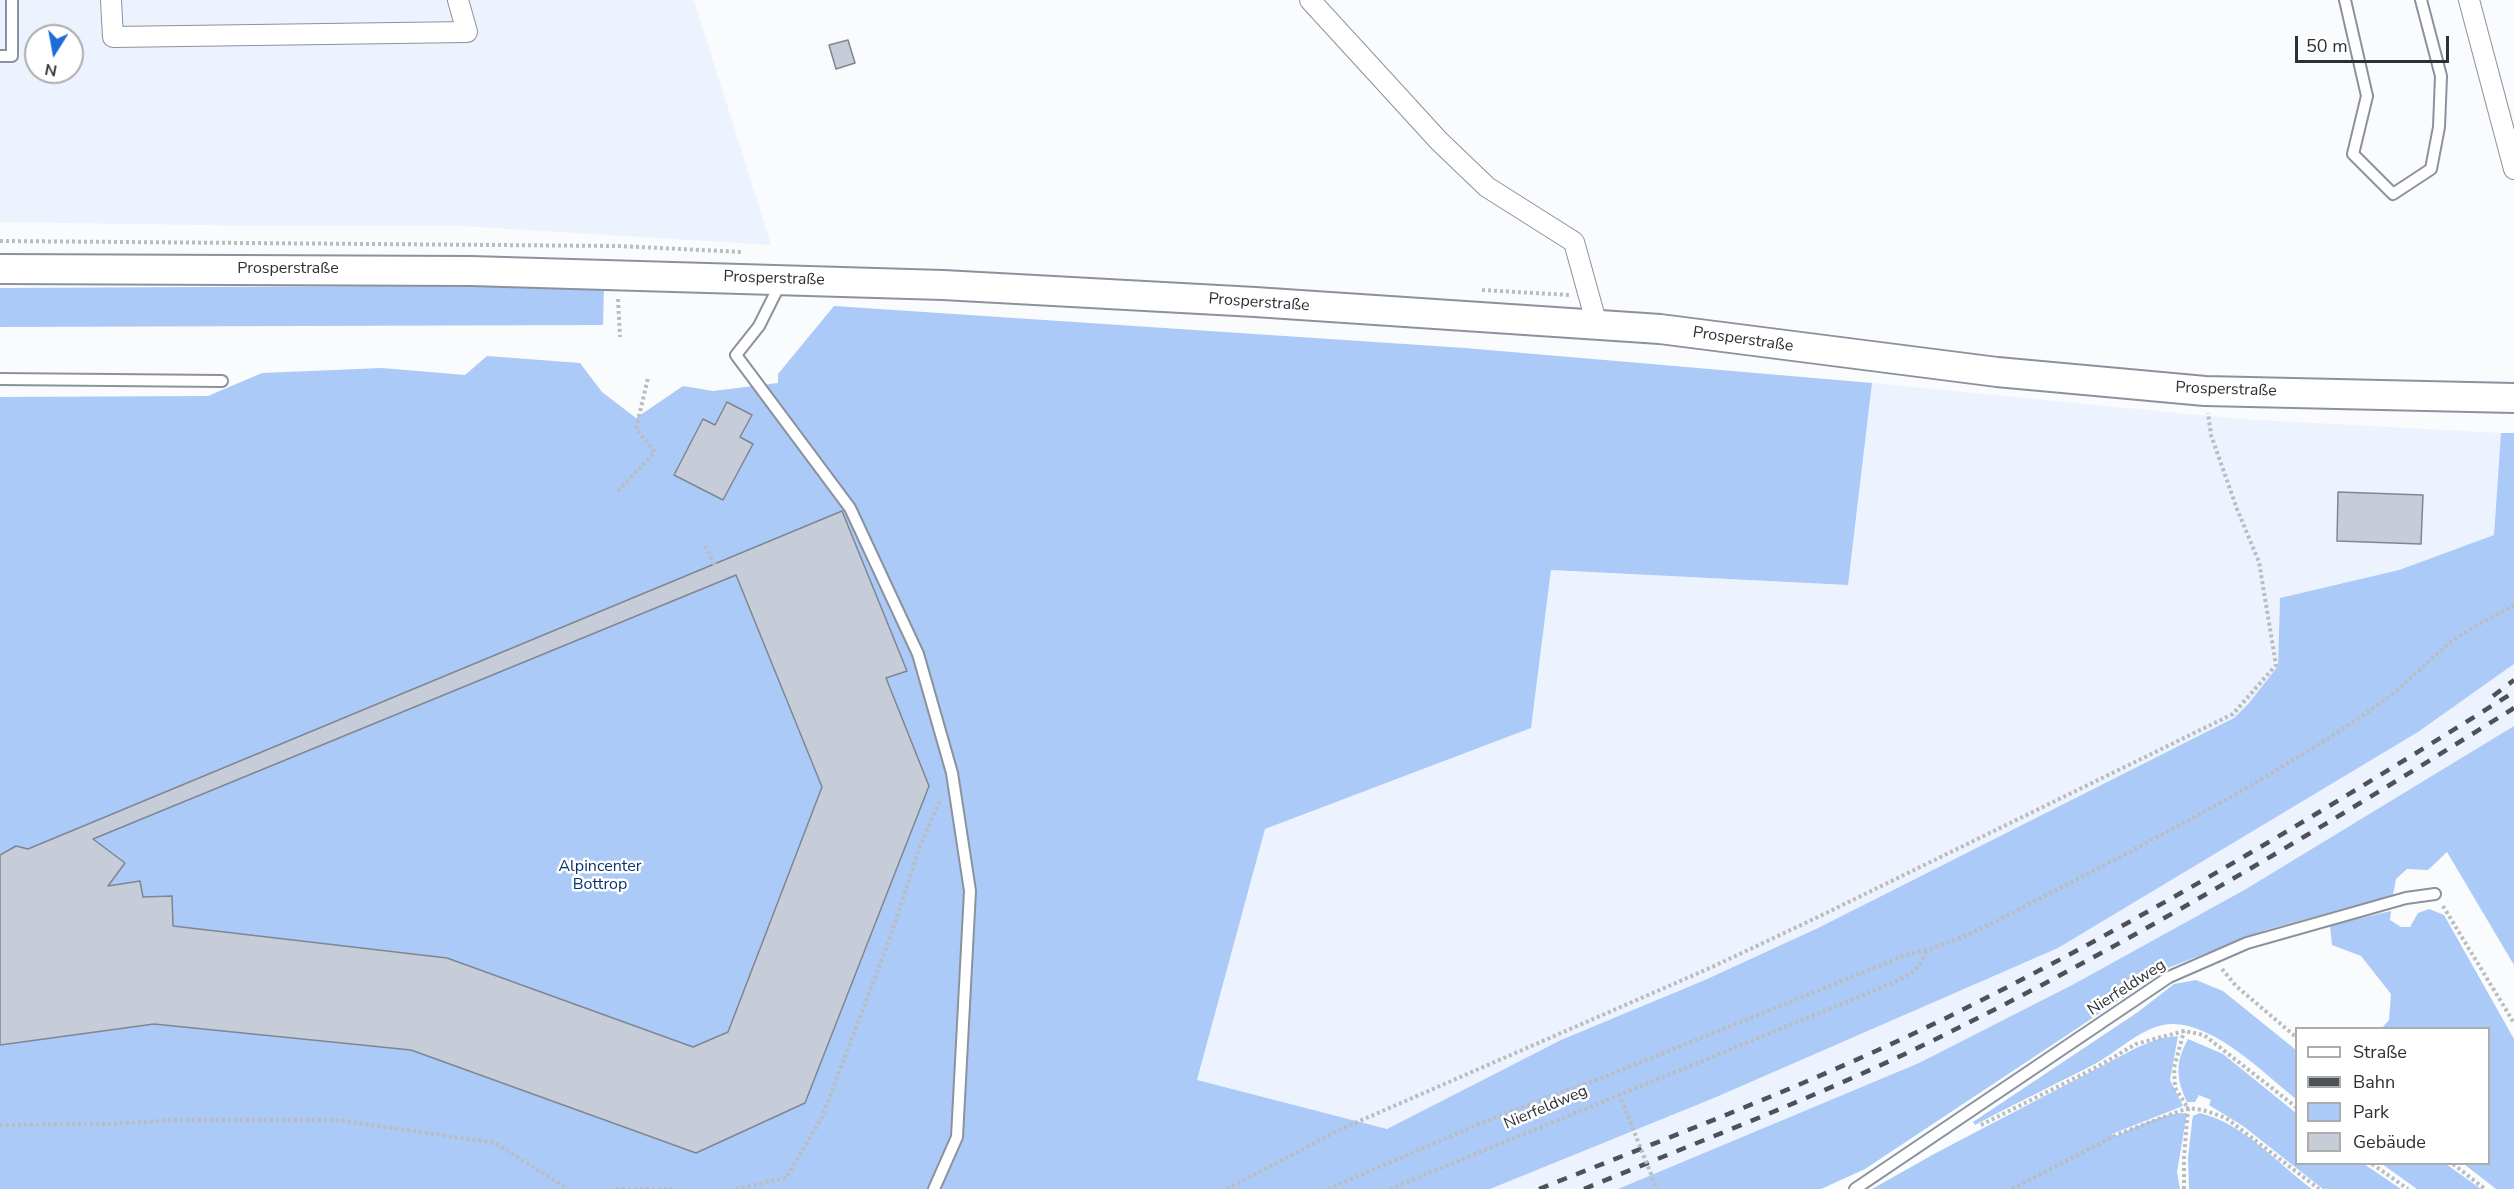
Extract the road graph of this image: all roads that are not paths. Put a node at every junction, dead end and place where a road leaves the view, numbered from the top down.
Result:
1 (111, 0) edge
2 (458, 0) edge
3 (1310, 0) edge
4 (2345, 0) edge
5 (2421, 0) edge
6 (2469, 0) edge
7 (12, 6) edge
8 (0, 12) edge
9 (0, 56) edge
10 (2514, 169) edge
11 (0, 270) edge
12 (783, 279) junction
13 (1597, 325) junction
14 (0, 379) edge
15 (222, 381) dead end
16 (2514, 398) edge
17 (2435, 894) road end
18 (934, 1189) edge
19 (1855, 1189) edge

1 - 2 street
3 - 13 street
4 - 5 lane
6 - 10 street
7 - 8 lane
7 - 9 lane
11 - 12 main road, Prosperstraße
12 - 13 main road, Prosperstraße
12 - 18 lane
13 - 16 main road, Prosperstraße
14 - 15 lane
17 - 19 lane, Nierfeldweg

